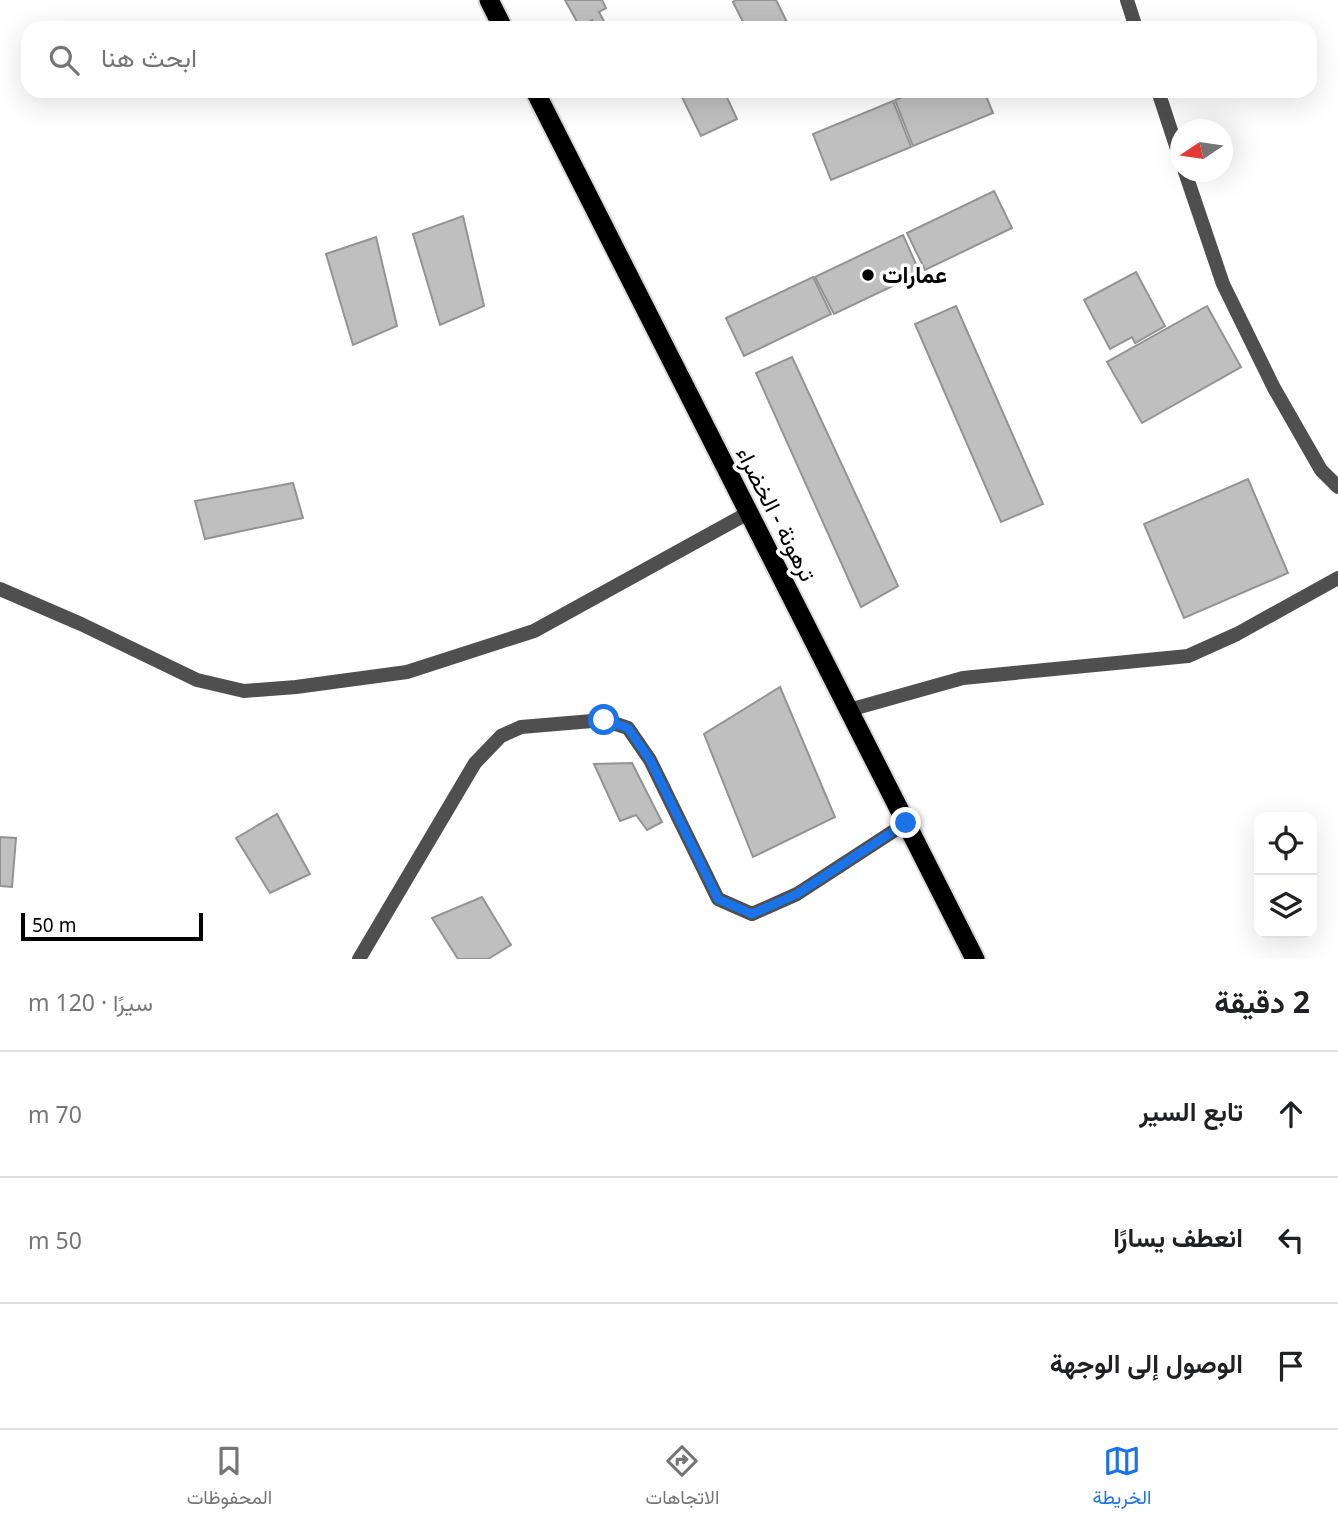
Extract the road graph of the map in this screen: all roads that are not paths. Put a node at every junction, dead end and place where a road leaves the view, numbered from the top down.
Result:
1 (489, 0) edge
2 (1127, 0) edge
3 (500, 21) edge
4 (1134, 21) edge
5 (539, 98) edge
6 (1160, 98) edge
7 (1170, 126) edge
8 (1188, 182) edge
9 (1338, 487) edge
10 (748, 513) junction
11 (1338, 578) edge
12 (0, 589) edge
13 (849, 710) junction
14 (906, 823) junction
15 (359, 959) edge
16 (975, 959) edge

1 - 3 highway
2 - 4 street
5 - 10 highway, ترهونة - الخضراء
6 - 7 street
8 - 9 street
10 - 12 street
10 - 13 highway, ترهونة - الخضراء
11 - 13 street
13 - 14 highway, ترهونة - الخضراء
14 - 15 street
14 - 16 highway, ترهونة - الخضراء

